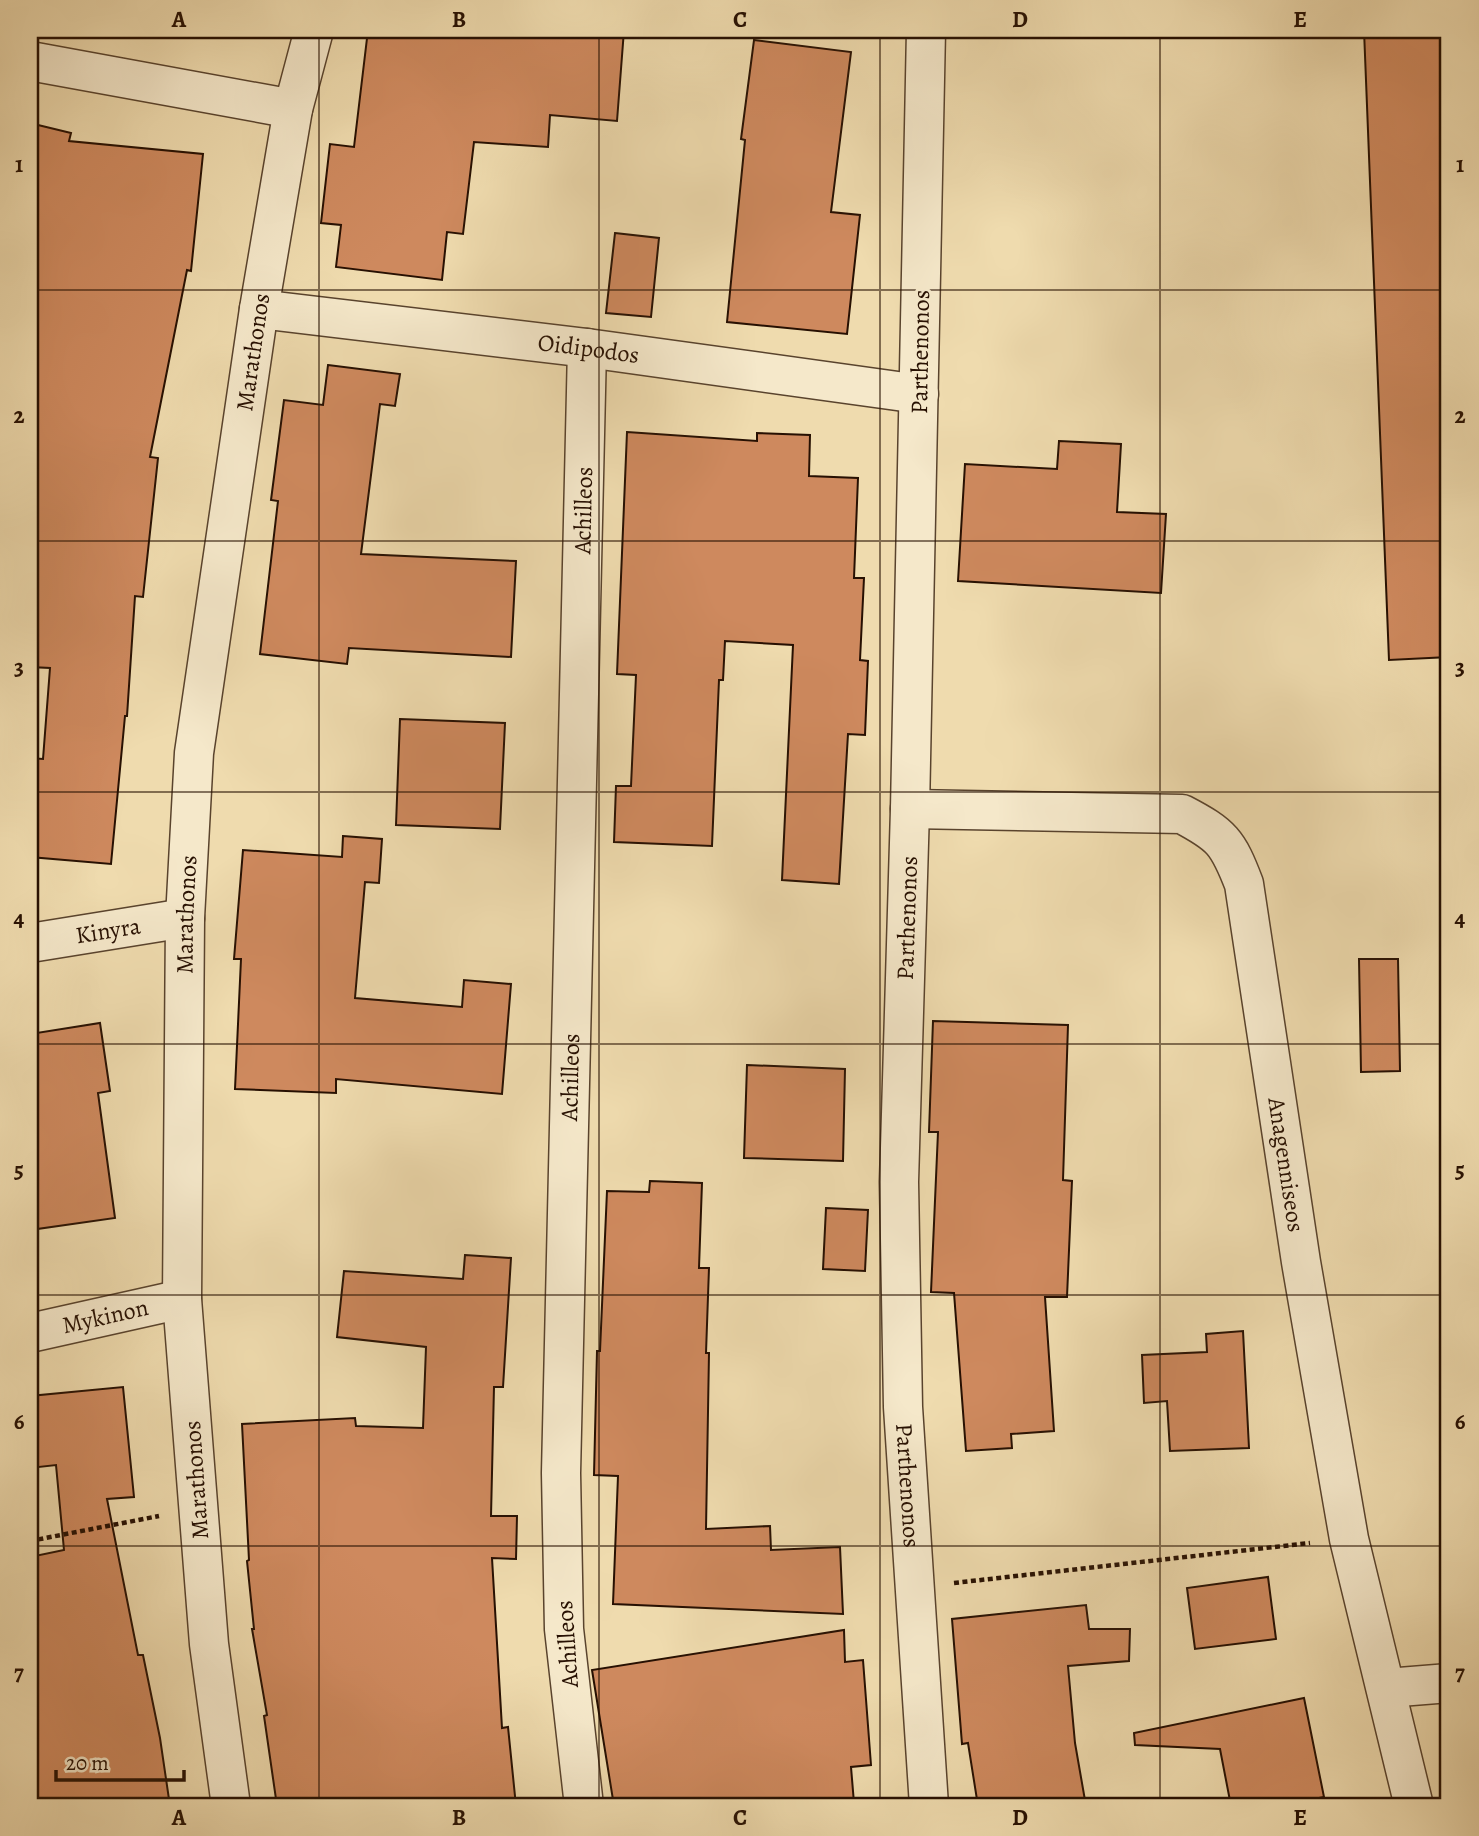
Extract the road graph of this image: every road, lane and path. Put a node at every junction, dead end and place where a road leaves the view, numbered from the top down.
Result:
1 (314, 30) edge
2 (926, 30) edge
3 (30, 61) edge
4 (293, 109) junction
5 (259, 309) junction
6 (587, 348) junction
7 (919, 394) junction
8 (910, 808) junction
9 (185, 918) junction
10 (30, 943) edge
11 (182, 1298) junction
12 (30, 1333) edge
13 (198, 1508) junction
14 (1349, 1539) junction
15 (30, 1541) edge
16 (914, 1588) junction
17 (1449, 1683) edge
18 (1387, 1688) junction
19 (231, 1806) edge
20 (584, 1806) edge
21 (929, 1806) edge
22 (1414, 1806) edge

1 - 4 street, Marathonos
2 - 7 street, Parthenonos
3 - 4 street
4 - 5 street, Marathonos
5 - 6 street, Oidipodos
5 - 9 street, Marathonos
6 - 7 street, Oidipodos
6 - 20 street, Achilleos
7 - 8 street, Parthenonos
8 - 14 street, Anagenniseos
8 - 16 street, Parthenonos
9 - 10 street, Kinyra
9 - 11 street, Marathonos
11 - 12 street, Mykinon
11 - 13 street, Marathonos
13 - 15 path
13 - 19 street, Marathonos
14 - 16 path
14 - 18 street, Anagenniseos
16 - 21 street, Parthenonos
17 - 18 street
18 - 22 street, Anagenniseos

